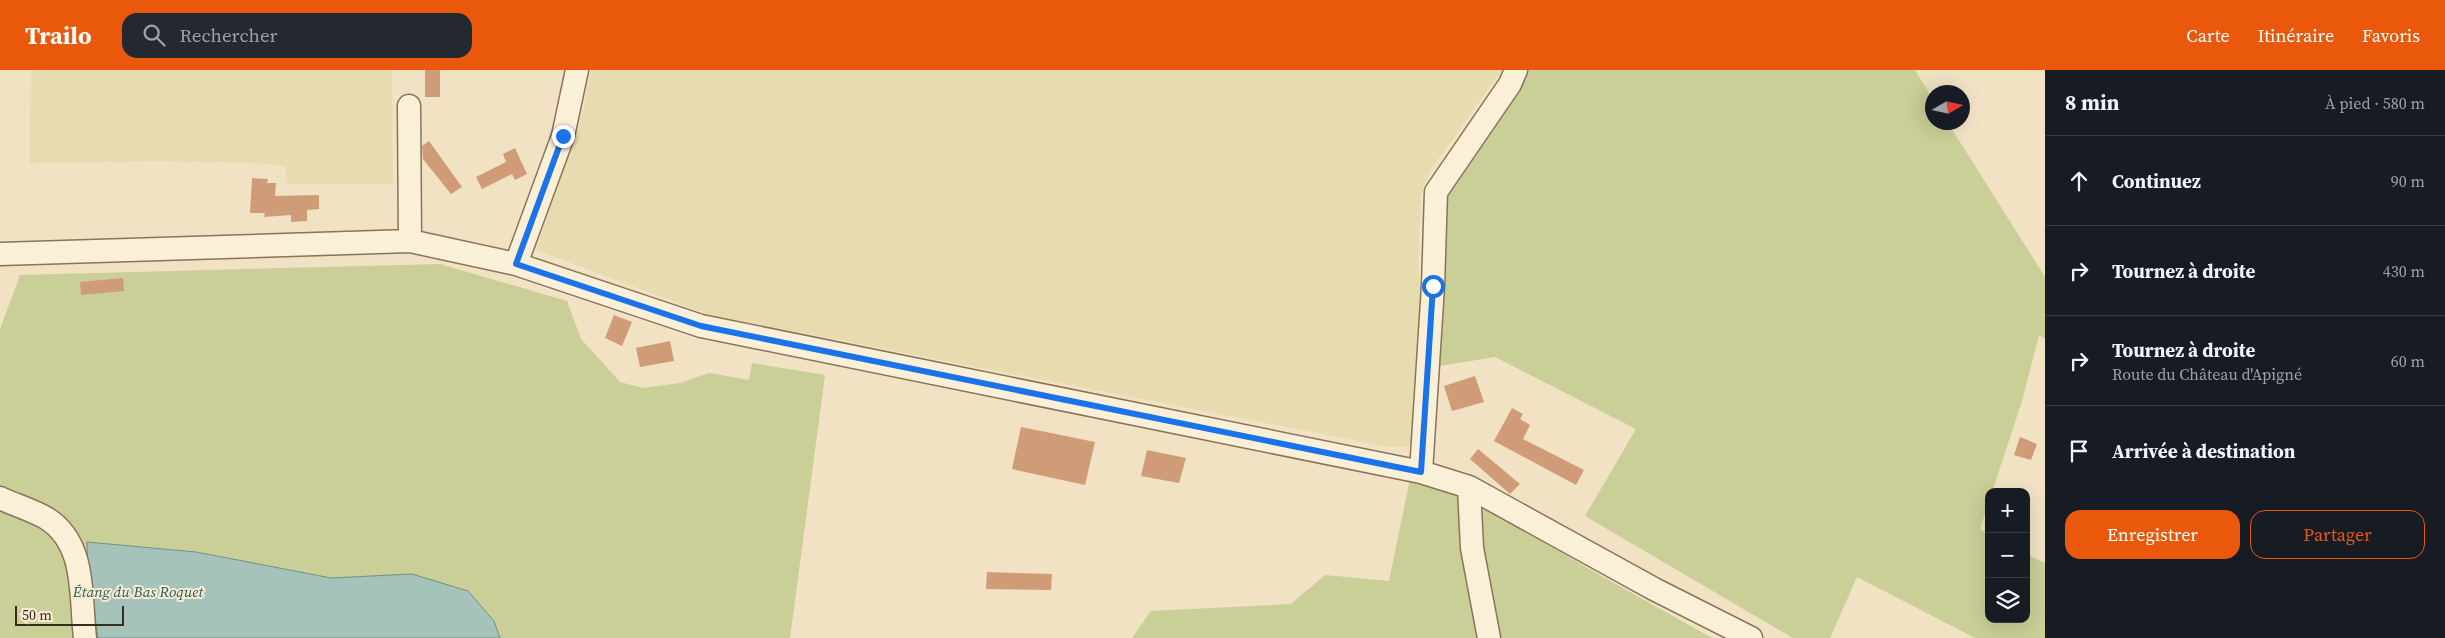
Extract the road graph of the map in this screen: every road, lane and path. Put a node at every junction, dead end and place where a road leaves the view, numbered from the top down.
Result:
1 (577, 70) edge
2 (1516, 70) edge
3 (408, 106) dead end
4 (410, 241) junction
5 (0, 254) edge
6 (516, 264) junction
7 (1421, 472) junction
8 (1469, 487) junction
9 (0, 498) edge
10 (85, 638) edge
11 (1489, 638) edge
12 (1750, 638) edge

1 - 6 street
2 - 7 street
3 - 4 street
4 - 5 street
4 - 6 street
6 - 7 street
7 - 8 street
8 - 11 street
8 - 12 street
9 - 10 street

